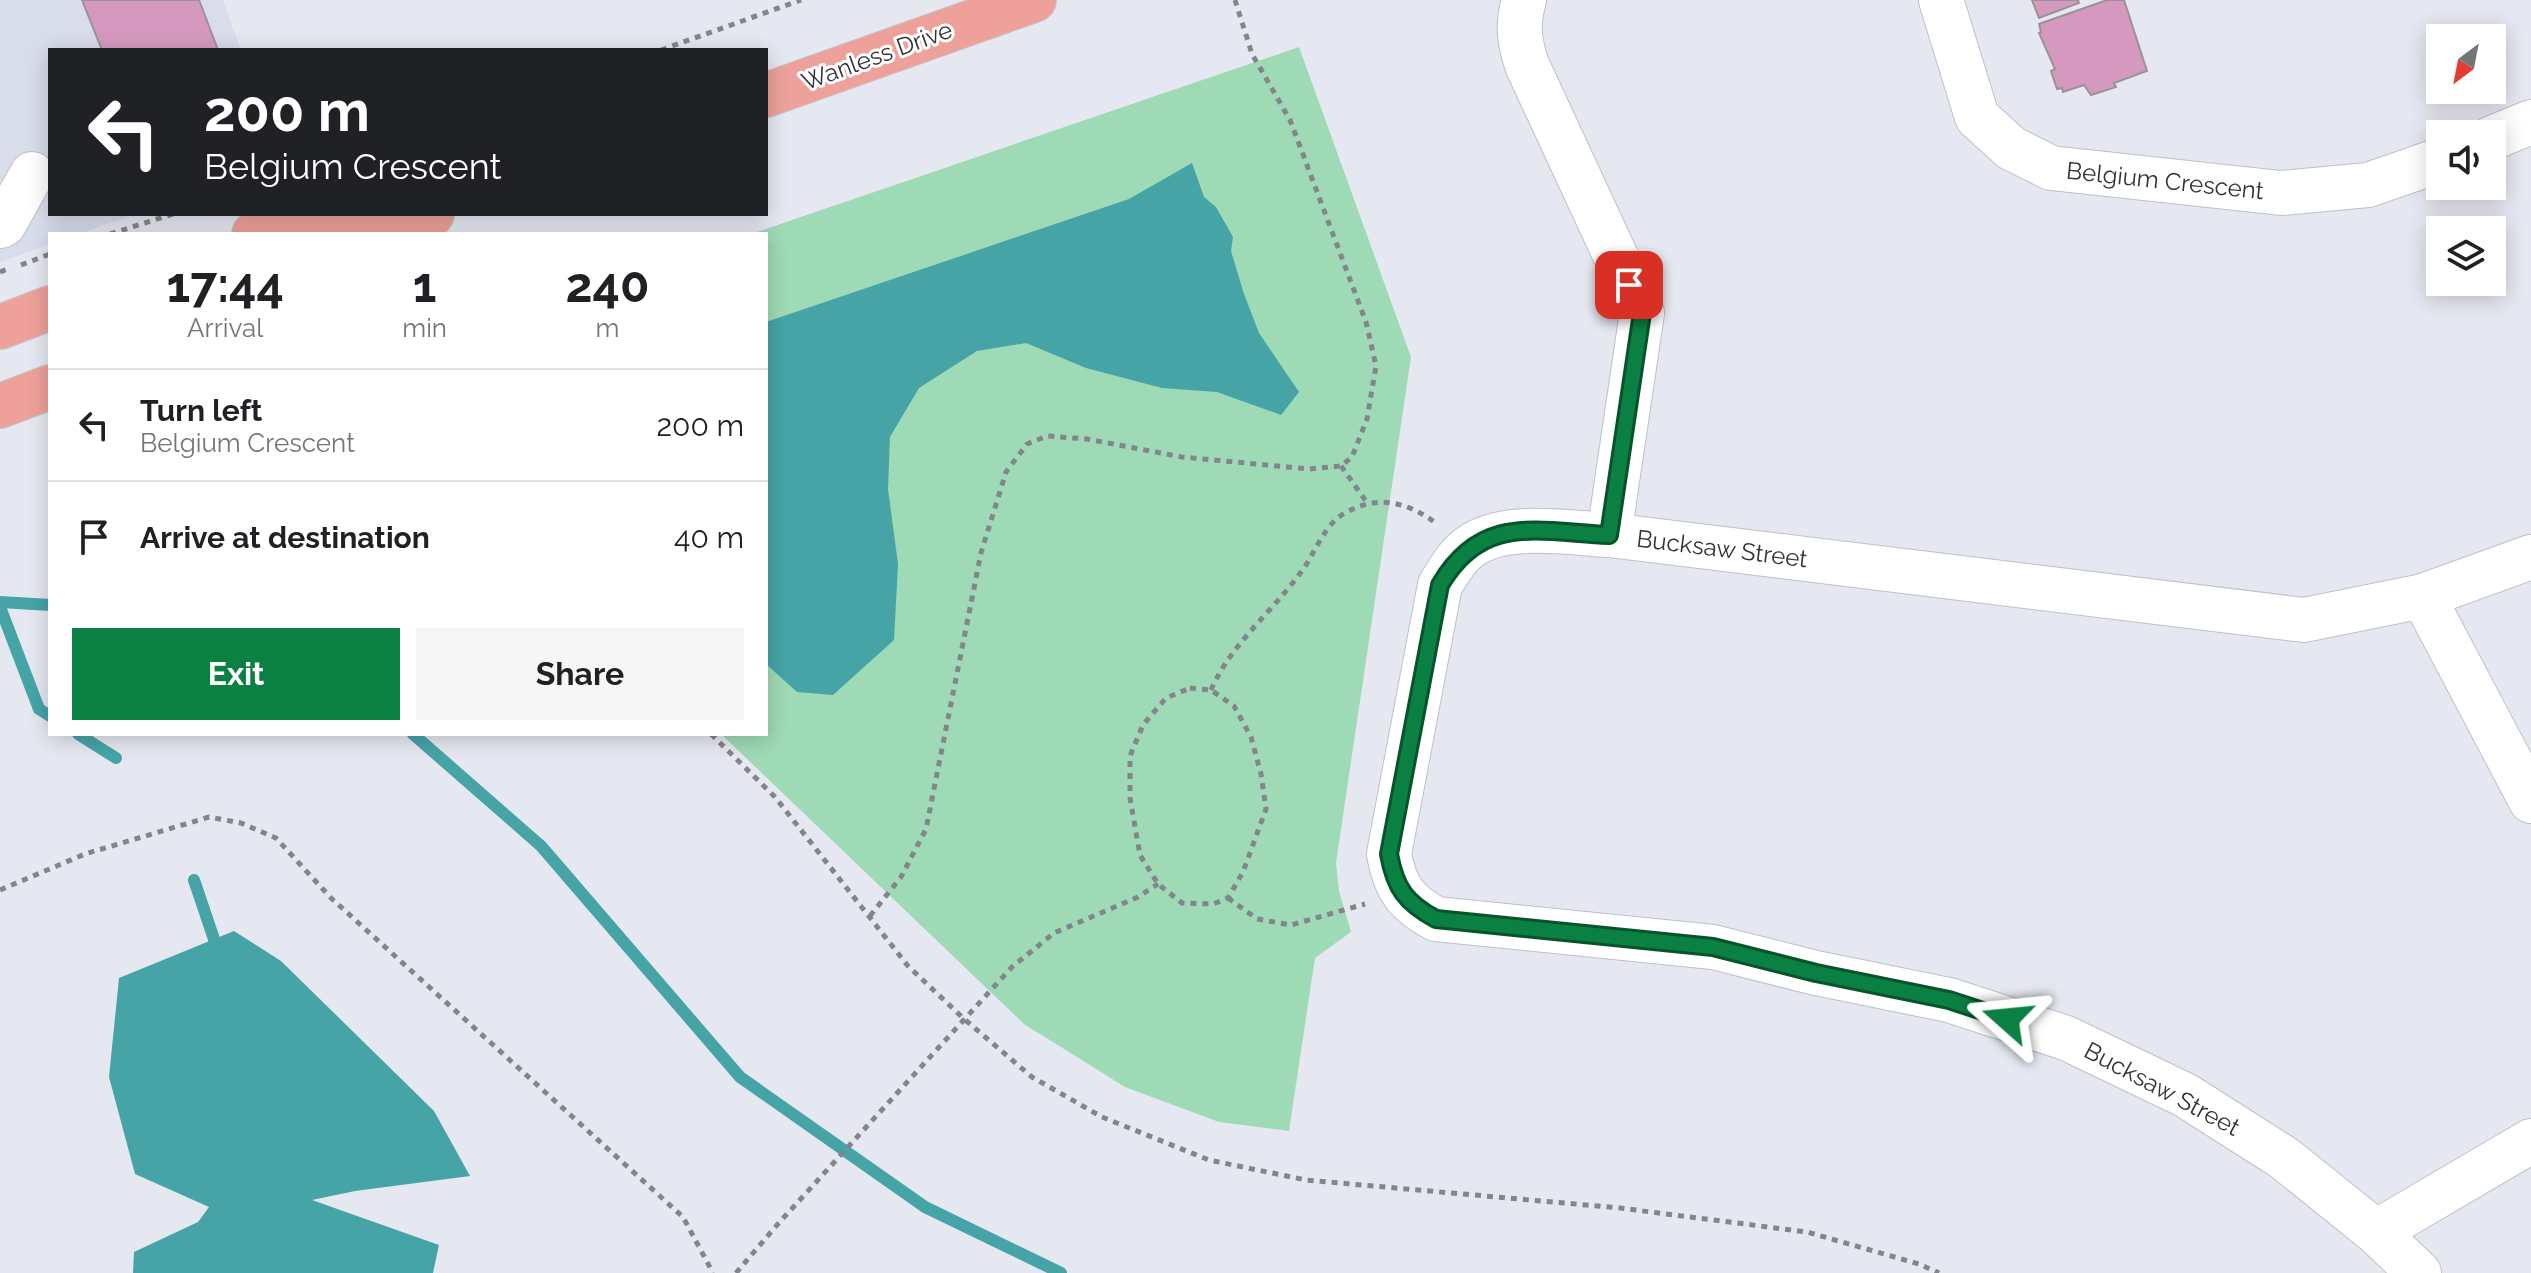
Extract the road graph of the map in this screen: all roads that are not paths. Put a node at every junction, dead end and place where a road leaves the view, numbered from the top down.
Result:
1 (1034, 0) edge
2 (1524, 0) edge
3 (1941, 0) edge
4 (768, 94) edge
5 (2531, 122) edge
6 (2506, 132) edge
7 (2426, 165) edge
8 (32, 174) dead end
9 (426, 216) edge
10 (0, 226) edge
11 (260, 232) edge
12 (367, 232) edge
13 (381, 232) edge
14 (48, 309) edge
15 (0, 327) edge
16 (48, 388) edge
17 (0, 406) edge
18 (1609, 535) junction
19 (2531, 557) edge
20 (2423, 596) junction
21 (2531, 801) edge
22 (2531, 1141) edge
23 (2376, 1232) junction
24 (2419, 1273) edge

1 - 4 main road, Wanless Drive
2 - 18 street
3 - 7 street, Belgium Crescent
5 - 6 street
8 - 10 street
9 - 13 main road
11 - 12 main road
14 - 15 main road
16 - 17 main road
18 - 20 street, Bucksaw Street
18 - 23 street, Bucksaw Street
19 - 20 street, Bucksaw Street
20 - 21 street
22 - 23 street
23 - 24 street, Bucksaw Street

